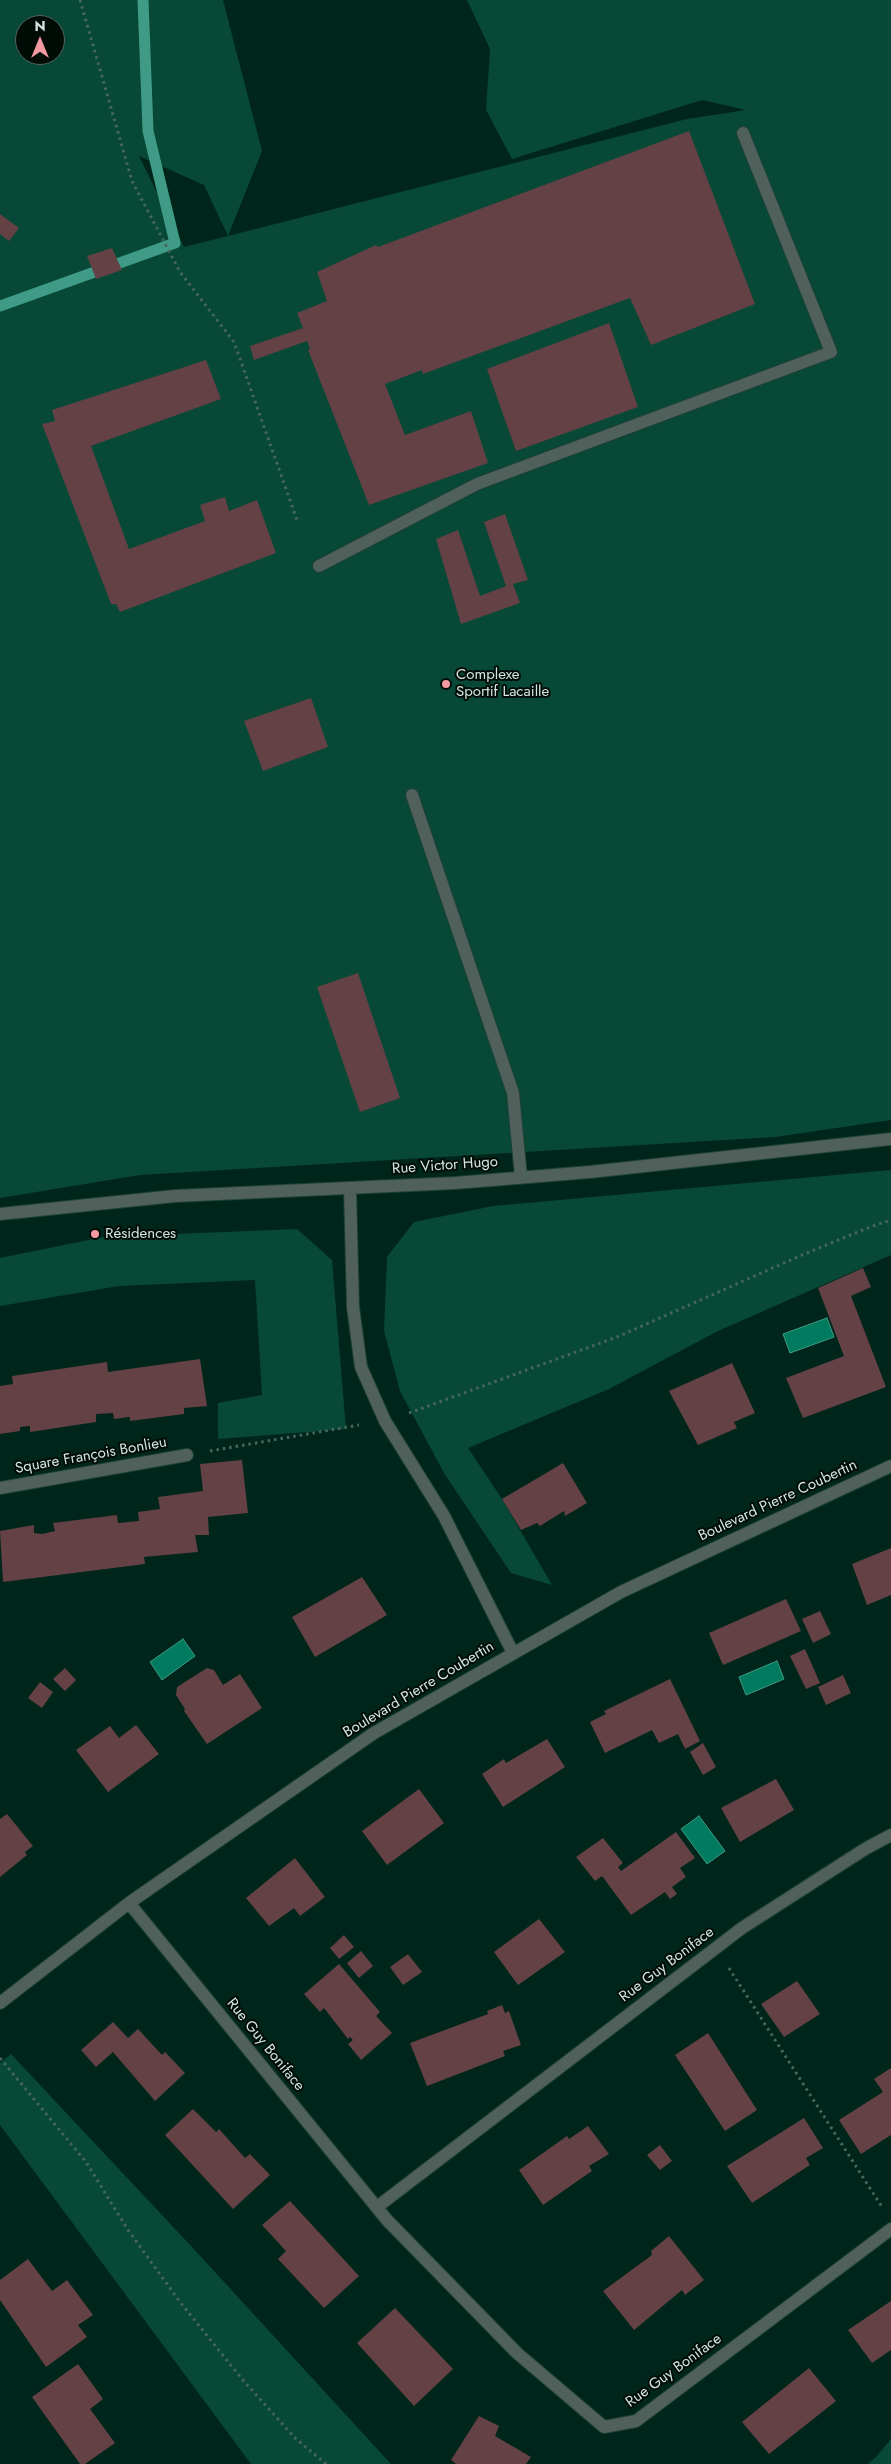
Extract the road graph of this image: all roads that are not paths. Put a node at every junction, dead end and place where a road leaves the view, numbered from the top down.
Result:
1 (743, 133) dead end
2 (319, 566) dead end
3 (412, 796) dead end
4 (891, 1139) edge
5 (521, 1177) junction
6 (350, 1188) junction
7 (0, 1214) edge
8 (187, 1455) road end
9 (891, 1466) edge
10 (0, 1488) edge
11 (513, 1653) junction
12 (891, 1836) edge
13 (129, 1903) junction
14 (0, 2004) edge
15 (377, 2207) junction
16 (891, 2229) edge

1 - 2 street
3 - 5 street
4 - 5 street, Rue Victor Hugo
5 - 6 street, Rue Victor Hugo
6 - 7 street, Rue Victor Hugo
6 - 11 street
8 - 10 street, Square François Bonlieu
9 - 11 street, Boulevard Pierre Coubertin
11 - 13 street, Boulevard Pierre Coubertin
12 - 15 street, Rue Guy Boniface
13 - 14 street, Boulevard Pierre Coubertin
13 - 15 street, Rue Guy Boniface
15 - 16 street, Rue Guy Boniface

